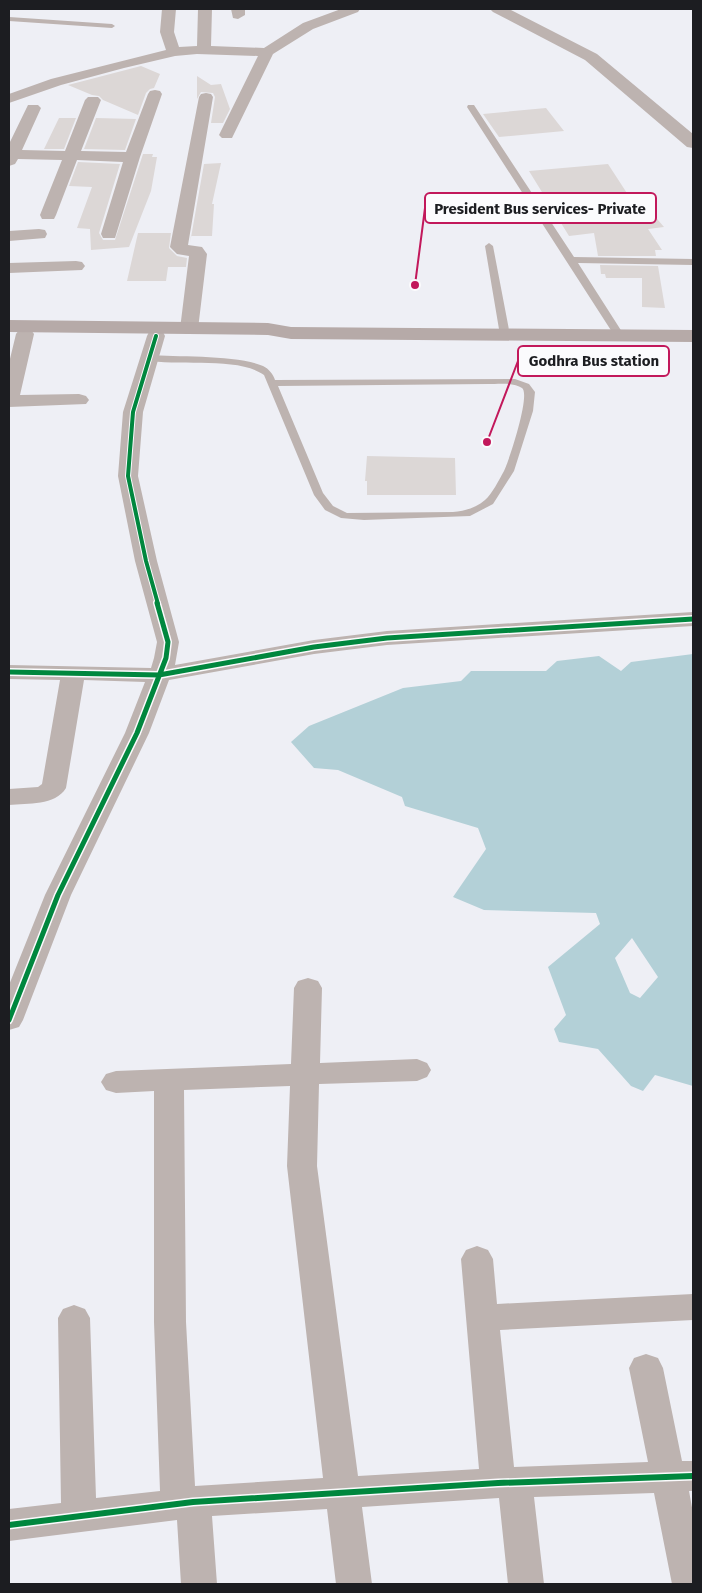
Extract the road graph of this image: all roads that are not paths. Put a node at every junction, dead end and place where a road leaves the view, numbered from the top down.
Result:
1 (169, 9) edge
2 (205, 9) edge
3 (353, 9) edge
4 (498, 9) edge
5 (9, 19) edge
6 (112, 26) dead end
7 (204, 50) junction
8 (175, 52) junction
9 (267, 52) junction
10 (155, 94) dead end
11 (206, 97) dead end
12 (9, 100) edge
13 (93, 100) dead end
14 (34, 108) dead end
15 (470, 108) dead end
16 (227, 135) dead end
17 (693, 143) edge
18 (71, 156) junction
19 (10, 157) edge
20 (132, 157) junction
21 (48, 215) dead end
22 (39, 234) dead end
23 (109, 234) dead end
24 (9, 236) edge
25 (489, 246) dead end
26 (572, 260) junction
27 (693, 262) edge
28 (76, 266) dead end
29 (9, 268) edge
30 (189, 328) junction
31 (14, 331) edge
32 (291, 333) junction
33 (505, 334) junction
34 (156, 336) junction
35 (619, 336) junction
36 (693, 336) edge
37 (149, 358) junction
38 (271, 383) junction
39 (79, 400) dead end
40 (9, 401) edge
41 (693, 619) edge
42 (9, 672) edge
43 (73, 674) junction
44 (159, 675) junction
45 (9, 797) edge
46 (308, 988) dead end
47 (9, 1020) edge
48 (417, 1070) dead end
49 (305, 1074) junction
50 (169, 1080) junction
51 (116, 1082) dead end
52 (477, 1260) dead end
53 (693, 1307) edge
54 (74, 1318) dead end
55 (483, 1318) junction
56 (646, 1368) dead end
57 (681, 1477) edge
58 (506, 1482) junction
59 (343, 1493) junction
60 (186, 1504) junction
61 (79, 1516) junction
62 (9, 1525) edge
63 (199, 1584) edge
64 (354, 1584) edge
65 (526, 1584) edge
66 (690, 1584) edge

1 - 8 street
2 - 7 street
3 - 9 street
4 - 17 street
5 - 6 lane
7 - 8 street
7 - 9 street
8 - 12 street
9 - 16 street
10 - 20 street
11 - 30 street
13 - 18 street
14 - 19 street
15 - 26 lane
18 - 19 street
18 - 20 street
18 - 21 street
20 - 23 street
22 - 24 street
25 - 33 lane
26 - 27 lane
26 - 35 lane
28 - 29 street
30 - 31 main road
30 - 32 main road
31 - 34 main road
31 - 40 street
32 - 33 main road
32 - 34 main road
33 - 35 main road
34 - 37 street
35 - 36 main road
37 - 38 lane
37 - 44 street
38 - 38 lane
39 - 40 street
41 - 44 street
42 - 43 street
43 - 44 street
43 - 45 street
44 - 47 street
46 - 49 street
48 - 49 street
49 - 50 street
49 - 59 street
50 - 51 street
50 - 60 street
52 - 55 street
53 - 55 street
54 - 61 street
55 - 58 street
56 - 57 street
57 - 58 street
57 - 66 street
58 - 59 street
58 - 65 street
59 - 60 street
59 - 64 street
60 - 61 street
60 - 63 street
61 - 62 street

